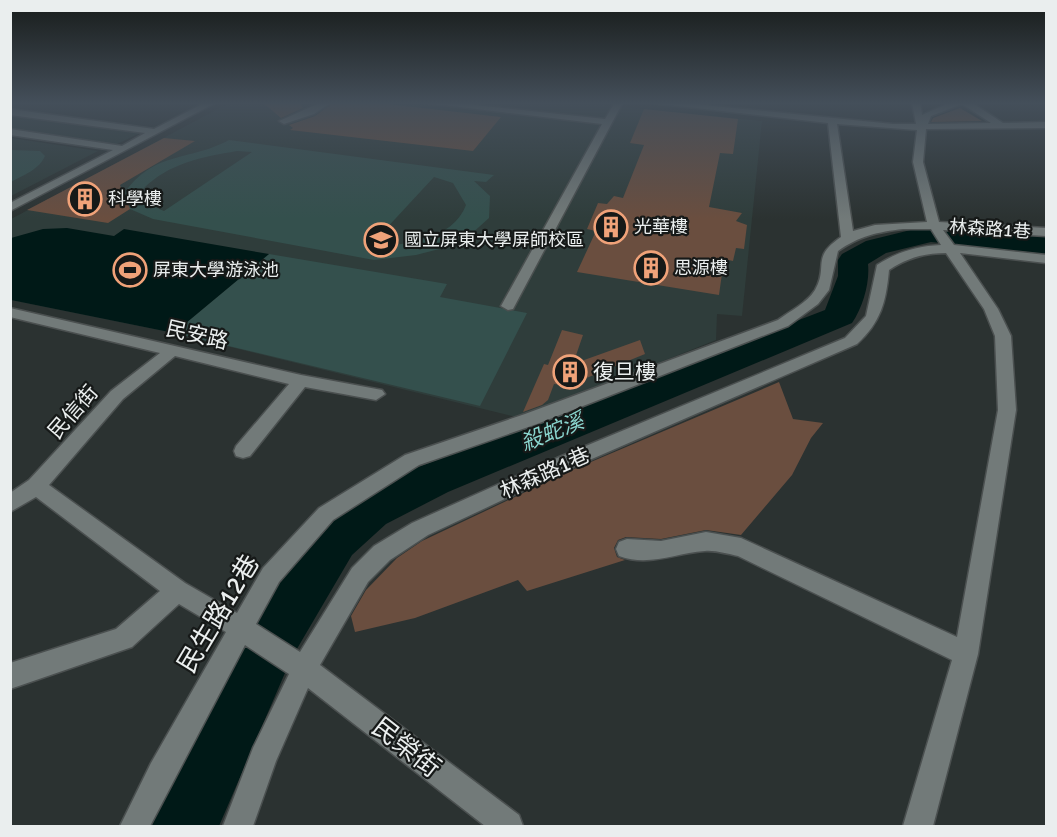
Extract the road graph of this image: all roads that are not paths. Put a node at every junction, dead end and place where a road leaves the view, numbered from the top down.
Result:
1 (70, 141) edge
2 (138, 141) edge
3 (598, 141) edge
4 (834, 141) edge
5 (920, 141) edge
6 (123, 149) junction
7 (10, 208) edge
8 (934, 225) junction
9 (1047, 232) edge
10 (847, 236) junction
11 (952, 249) junction
12 (1047, 259) edge
13 (507, 306) dead end
14 (10, 312) edge
15 (172, 351) junction
16 (301, 381) junction
17 (376, 394) dead end
18 (243, 451) dead end
19 (36, 486) junction
20 (10, 504) edge
21 (627, 549) dead end
22 (177, 591) junction
23 (241, 628) junction
24 (966, 654) junction
25 (304, 669) junction
26 (10, 676) edge
27 (135, 826) edge
28 (238, 826) edge
29 (508, 826) edge
30 (918, 826) edge

1 - 6 street
2 - 6 street
3 - 13 street
4 - 10 street
5 - 8 street, 林森路1巷
6 - 7 street
8 - 9 street, 林森路1巷
8 - 10 street, 林森路1巷
8 - 11 street
10 - 23 street, 民生路12巷
11 - 12 street, 林森路1巷
11 - 24 street, 林森路1巷
11 - 25 street, 林森路1巷
14 - 15 street, 民安路
15 - 16 street, 民安路
15 - 19 street, 民信街
16 - 17 street, 民安路
16 - 18 street
19 - 20 street, 民信街
19 - 22 street
21 - 24 street
22 - 23 street
22 - 26 street
23 - 25 street, 民榮街
23 - 27 street, 民生路12巷
24 - 30 street, 林森路1巷
25 - 28 street, 林森路1巷
25 - 29 street, 民榮街

